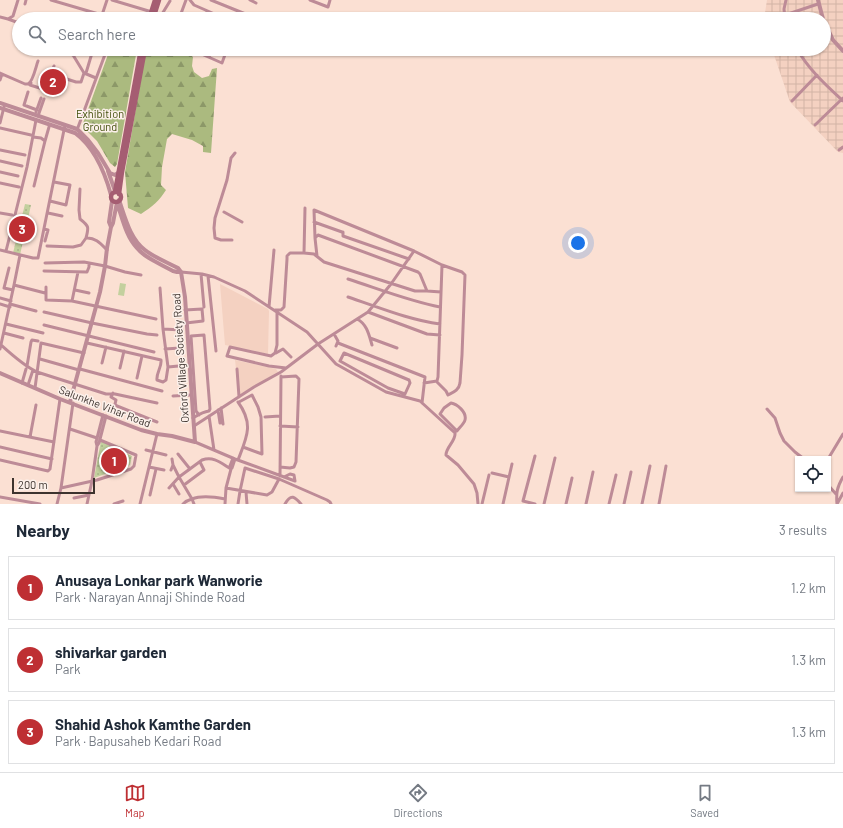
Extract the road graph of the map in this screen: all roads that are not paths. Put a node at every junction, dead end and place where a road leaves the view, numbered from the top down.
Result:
1 (18, 0) edge
2 (26, 0) edge
3 (51, 0) edge
4 (106, 0) edge
5 (112, 0) edge
6 (128, 0) edge
7 (155, 0) edge
8 (159, 0) edge
9 (186, 0) edge
10 (190, 0) edge
11 (211, 0) edge
12 (250, 0) edge
13 (310, 0) edge
14 (330, 0) edge
15 (786, 0) edge
16 (170, 1) dead end
17 (818, 2) edge
18 (256, 3) dead end
19 (25, 4) dead end
20 (127, 4) junction
21 (207, 11) joint
22 (14, 12) edge
23 (92, 12) edge
24 (103, 12) edge
25 (153, 12) junction
26 (163, 12) edge
27 (182, 12) edge
28 (210, 12) edge
29 (241, 12) edge
30 (785, 12) edge
31 (796, 12) edge
32 (821, 12) edge
33 (0, 17) edge
34 (12, 17) edge
35 (8, 19) junction
36 (12, 20) edge
37 (831, 34) edge
38 (843, 51) edge
39 (74, 56) edge
40 (91, 56) edge
41 (104, 56) edge
42 (140, 56) edge
43 (144, 56) edge
44 (224, 56) edge
45 (801, 56) edge
46 (208, 57) edge
47 (38, 61) dead end
48 (54, 66) dead end
49 (85, 73) junction
50 (1, 74) edge
51 (817, 75) junction
52 (96, 78) junction
53 (0, 80) edge
54 (31, 83) junction
55 (46, 90) dead end
56 (28, 92) dead end
57 (842, 100) edge
58 (792, 101) dead end
59 (0, 103) edge
60 (3, 107) edge
61 (37, 110) junction
62 (36, 117) junction
63 (0, 123) edge
64 (815, 125) dead end
65 (49, 127) dead end
66 (64, 127) junction
67 (0, 128) edge
68 (76, 131) junction
69 (32, 136) junction
70 (45, 141) junction
71 (843, 146) edge
72 (0, 150) edge
73 (839, 150) dead end
74 (235, 153) dead end
75 (25, 155) dead end
76 (0, 161) edge
77 (22, 166) dead end
78 (106, 167) junction
79 (0, 172) edge
80 (118, 173) junction
81 (18, 176) dead end
82 (54, 182) junction
83 (0, 183) edge
84 (34, 186) dead end
85 (19, 188) dead end
86 (80, 189) dead end
87 (115, 194) junction
88 (50, 201) junction
89 (116, 201) junction
90 (305, 208) dead end
91 (224, 212) dead end
92 (0, 213) edge
93 (48, 213) junction
94 (12, 215) dead end
95 (62, 216) dead end
96 (242, 222) dead end
97 (314, 222) junction
98 (124, 224) junction
99 (112, 225) junction
100 (44, 229) junction
101 (86, 238) junction
102 (316, 238) junction
103 (232, 240) dead end
104 (45, 241) dead end
105 (47, 246) dead end
106 (0, 250) edge
107 (107, 250) junction
108 (274, 250) dead end
109 (6, 251) junction
110 (414, 251) junction
111 (304, 253) junction
112 (20, 255) junction
113 (317, 256) junction
114 (38, 258) junction
115 (408, 259) junction
116 (89, 263) junction
117 (442, 265) junction
118 (105, 266) junction
119 (403, 267) junction
120 (9, 268) dead end
121 (44, 271) dead end
122 (78, 272) junction
123 (181, 272) junction
124 (201, 274) junction
125 (141, 275) dead end
126 (208, 276) junction
127 (348, 279) dead end
128 (391, 284) junction
129 (14, 285) junction
130 (46, 287) dead end
131 (160, 288) dead end
132 (13, 290) junction
133 (74, 290) junction
134 (427, 290) junction
135 (384, 291) junction
136 (441, 292) junction
137 (45, 293) junction
138 (89, 293) dead end
139 (348, 297) dead end
140 (0, 298) edge
141 (72, 301) junction
142 (0, 304) edge
143 (10, 304) junction
144 (373, 305) junction
145 (96, 307) junction
146 (204, 307) dead end
147 (269, 307) junction
148 (440, 307) junction
149 (186, 310) junction
150 (273, 310) junction
151 (36, 311) dead end
152 (44, 312) dead end
153 (368, 312) junction
154 (277, 313) junction
155 (156, 319) dead end
156 (357, 319) junction
157 (92, 323) junction
158 (186, 323) junction
159 (6, 324) junction
160 (440, 324) junction
161 (44, 325) dead end
162 (163, 329) junction
163 (182, 330) dead end
164 (4, 333) junction
165 (43, 333) dead end
166 (334, 334) junction
167 (157, 335) dead end
168 (440, 335) junction
169 (89, 336) junction
170 (189, 336) junction
171 (23, 338) dead end
172 (370, 338) junction
173 (1, 342) edge
174 (38, 342) dead end
175 (87, 343) junction
176 (318, 344) junction
177 (372, 345) dead end
178 (106, 347) junction
179 (180, 348) dead end
180 (398, 348) dead end
181 (0, 350) edge
182 (165, 350) junction
183 (216, 351) dead end
184 (124, 352) junction
185 (154, 352) dead end
186 (84, 353) junction
187 (272, 355) junction
188 (142, 356) junction
189 (291, 357) dead end
190 (40, 359) junction
191 (102, 363) dead end
192 (189, 366) junction
193 (269, 366) junction
194 (168, 367) junction
195 (26, 368) junction
196 (120, 368) dead end
197 (286, 368) junction
198 (237, 369) dead end
199 (33, 370) junction
200 (79, 370) junction
201 (38, 372) junction
202 (281, 372) junction
203 (0, 373) edge
204 (360, 375) junction
205 (281, 377) junction
206 (137, 378) dead end
207 (436, 381) junction
208 (22, 383) junction
209 (424, 383) junction
210 (75, 384) junction
211 (28, 385) junction
212 (35, 388) junction
213 (162, 391) dead end
214 (113, 393) junction
215 (192, 395) junction
216 (173, 396) dead end
217 (239, 396) junction
218 (60, 399) junction
219 (237, 400) junction
220 (72, 403) junction
221 (422, 403) junction
222 (157, 404) dead end
223 (36, 405) dead end
224 (220, 409) junction
225 (767, 409) dead end
226 (104, 416) junction
227 (196, 416) junction
228 (209, 416) junction
229 (280, 416) junction
230 (265, 417) dead end
231 (157, 422) dead end
232 (221, 423) dead end
233 (194, 426) junction
234 (280, 426) junction
235 (450, 426) junction
236 (298, 427) junction
237 (70, 429) junction
238 (0, 431) edge
239 (157, 434) junction
240 (843, 434) edge
241 (30, 437) junction
242 (98, 439) junction
243 (54, 442) junction
244 (195, 442) junction
245 (0, 447) edge
246 (243, 447) junction
247 (146, 450) dead end
248 (214, 450) junction
249 (153, 452) junction
250 (178, 454) dead end
251 (166, 455) dead end
252 (535, 456) dead end
253 (800, 456) edge
254 (830, 456) edge
255 (555, 458) dead end
256 (52, 459) junction
257 (172, 459) dead end
258 (235, 459) junction
259 (0, 460) edge
260 (200, 462) junction
261 (512, 464) dead end
262 (173, 465) junction
263 (650, 466) dead end
264 (666, 466) dead end
265 (149, 467) junction
266 (280, 467) junction
267 (156, 469) junction
268 (190, 469) junction
269 (231, 469) junction
270 (164, 470) dead end
271 (171, 470) dead end
272 (593, 472) dead end
273 (631, 472) dead end
274 (616, 475) dead end
275 (179, 477) junction
276 (509, 477) junction
277 (843, 477) edge
278 (279, 478) junction
279 (572, 478) dead end
280 (92, 481) junction
281 (295, 481) dead end
282 (173, 484) junction
283 (184, 485) junction
284 (61, 488) junction
285 (168, 488) dead end
286 (226, 488) junction
287 (831, 488) edge
288 (240, 491) junction
289 (246, 492) junction
290 (179, 494) dead end
291 (836, 494) junction
292 (89, 495) junction
293 (150, 495) dead end
294 (843, 495) edge
295 (0, 497) edge
296 (74, 498) dead end
297 (192, 499) junction
298 (225, 499) junction
299 (123, 501) dead end
300 (238, 502) edge
301 (247, 502) edge
302 (523, 502) edge
303 (40, 504) edge
304 (57, 504) edge
305 (87, 504) edge
306 (114, 504) edge
307 (140, 504) edge
308 (183, 504) edge
309 (194, 504) edge
310 (225, 504) edge
311 (285, 504) edge
312 (301, 504) edge
313 (331, 504) edge
314 (478, 504) edge
315 (482, 504) edge
316 (503, 504) edge
317 (535, 504) edge
318 (544, 504) edge
319 (566, 504) edge
320 (586, 504) edge
321 (609, 504) edge
322 (624, 504) edge
323 (642, 504) edge
324 (659, 504) edge
325 (837, 504) edge

1 - 22 street
2 - 19 street
3 - 23 street
4 - 24 street
5 - 20 street
6 - 20 street
7 - 25 main road
8 - 25 main road
9 - 27 street
10 - 21 street
11 - 29 street
12 - 18 street
13 - 14 street
15 - 30 street
16 - 26 street
17 - 31 street
17 - 32 street
20 - 25 street
21 - 28 street
33 - 35 street
34 - 35 street
35 - 36 street
37 - 38 street
39 - 49 street
40 - 49 street
41 - 52 street
42 - 80 main road
43 - 87 main road
44 - 46 street
45 - 51 street
47 - 54 street
48 - 49 street
49 - 52 street
50 - 53 street
50 - 54 street
51 - 57 street
51 - 58 street
52 - 68 street
54 - 55 street
56 - 61 street
57 - 64 street
59 - 60 street
60 - 62 street
60 - 63 street
61 - 62 street
61 - 62 street
62 - 66 street
62 - 69 street
65 - 70 street
66 - 68 street
66 - 82 street
67 - 69 street
68 - 78 street
68 - 87 street
69 - 70 street
69 - 109 street
70 - 84 street
71 - 73 street
72 - 75 street
74 - 103 street
76 - 77 street
78 - 80 street
78 - 87 street
79 - 81 street
80 - 87 main road
82 - 88 street
82 - 88 street
83 - 85 street
86 - 101 street
87 - 89 main road
87 - 89 main road
88 - 93 street
89 - 98 street
89 - 99 street
89 - 123 street
90 - 111 street
91 - 96 street
92 - 94 street
93 - 95 street
93 - 100 street
97 - 102 street
97 - 110 street
97 - 115 street
98 - 99 street
98 - 123 street
99 - 107 street
100 - 104 street
100 - 114 street
101 - 105 street
101 - 107 street
102 - 113 street
102 - 119 street
106 - 109 street
107 - 118 street
108 - 147 street
109 - 112 street
110 - 115 street
110 - 117 street
111 - 113 street
111 - 150 street
112 - 114 street
112 - 129 street
113 - 128 street
114 - 116 street
115 - 119 street
116 - 118 street
116 - 122 street
117 - 136 street
117 - 207 street
118 - 125 street
118 - 145 street
119 - 128 street
119 - 134 street
120 - 132 street
121 - 122 street
122 - 133 street
123 - 124 street
123 - 149 street, Oxford Village Society Road
124 - 126 street
124 - 146 street
126 - 147 street
126 - 183 street
127 - 135 street
128 - 134 street
128 - 135 street
129 - 132 street
129 - 137 street
130 - 137 street
131 - 162 street
132 - 143 street
133 - 138 street
133 - 141 street
134 - 136 street
135 - 144 street
135 - 148 street
136 - 148 street
137 - 141 street
139 - 144 street
140 - 143 street
141 - 145 street
142 - 143 street
143 - 151 street
143 - 159 street
144 - 153 street
144 - 160 street
145 - 155 street
145 - 157 street
147 - 150 street
148 - 160 street
149 - 158 street, Oxford Village Society Road
149 - 158 street
150 - 154 street
152 - 157 street
153 - 156 street
153 - 168 street
154 - 176 street
154 - 187 street
156 - 166 street
156 - 172 street
157 - 167 street
157 - 169 street
158 - 170 street, Oxford Village Society Road
159 - 164 street
159 - 165 street
160 - 168 street
161 - 169 street
162 - 163 street
162 - 182 street
164 - 171 street
164 - 173 street
166 - 176 street
166 - 209 street
168 - 207 street
169 - 175 street
169 - 185 street
170 - 192 street, Oxford Village Society Road
170 - 227 street
170 - 227 street
172 - 177 street
172 - 180 street
173 - 181 street
173 - 195 street
174 - 195 street
175 - 178 street
175 - 186 street
176 - 197 street
176 - 204 street
178 - 184 street
178 - 191 street
179 - 182 street
182 - 194 street
184 - 188 street
184 - 196 street
186 - 190 street
186 - 200 street
187 - 189 street
187 - 193 street
187 - 193 street
188 - 194 street
188 - 206 street
190 - 200 street
190 - 201 street
192 - 194 street
192 - 215 street, Oxford Village Society Road
193 - 197 street
195 - 199 street
195 - 208 street
197 - 202 street
198 - 217 street
199 - 201 street
199 - 211 street
200 - 210 street
200 - 213 street
201 - 210 street
201 - 212 street
202 - 205 street
202 - 217 street
203 - 208 street, Salunkhe Vihar Road
204 - 204 street
204 - 221 street
205 - 229 street
205 - 236 street
207 - 209 street
208 - 211 street, Salunkhe Vihar Road
209 - 221 street
210 - 214 street
210 - 220 street
211 - 212 street, Salunkhe Vihar Road
212 - 218 street, Salunkhe Vihar Road
214 - 222 street
214 - 231 street
215 - 216 street
215 - 227 street, Oxford Village Society Road
217 - 219 street
218 - 220 street, Salunkhe Vihar Road
218 - 243 street
219 - 224 street
219 - 246 street
219 - 246 street
220 - 226 street, Salunkhe Vihar Road
220 - 237 street
221 - 235 street
223 - 241 street
224 - 228 street
224 - 232 street
225 - 253 street
226 - 239 street, Salunkhe Vihar Road
226 - 242 street
227 - 233 street, Oxford Village Society Road
228 - 233 street
228 - 248 street
229 - 230 street
229 - 234 street
233 - 244 street, Oxford Village Society Road
234 - 236 street
234 - 266 street
235 - 235 street
235 - 314 street
236 - 266 street
237 - 242 street
237 - 284 street
238 - 241 street
239 - 244 street, Salunkhe Vihar Road
239 - 249 street
240 - 254 street
241 - 243 street
242 - 280 street
242 - 280 street
243 - 256 street
244 - 248 street, Salunkhe Vihar Road
245 - 256 street
246 - 258 street
247 - 249 street
248 - 258 street, Salunkhe Vihar Road
249 - 251 street
249 - 265 street
250 - 268 street
252 - 302 street
255 - 318 street
256 - 259 street
257 - 262 street
258 - 269 street
258 - 278 street, Salunkhe Vihar Road
260 - 268 street
260 - 269 street
260 - 283 street
261 - 276 street
262 - 271 street
262 - 275 street
263 - 323 street
264 - 324 street
265 - 267 street
265 - 307 street
266 - 278 street
267 - 270 street
267 - 293 street
268 - 275 street
269 - 286 street
272 - 320 street
273 - 322 street
274 - 321 street
275 - 282 street
275 - 283 street
276 - 315 street
276 - 316 street
277 - 291 street
278 - 281 street, Salunkhe Vihar Road
278 - 288 street
278 - 289 street
278 - 313 street
279 - 319 street
280 - 284 street
280 - 292 street
282 - 285 street
282 - 290 street
283 - 297 street
284 - 304 street
286 - 288 street
286 - 298 street
287 - 291 street
288 - 289 street
288 - 300 street
289 - 301 street
291 - 325 street
292 - 296 street
292 - 305 street
294 - 325 street
295 - 303 street
297 - 298 street
297 - 308 street
297 - 309 street
298 - 310 street
299 - 306 street
300 - 301 street
302 - 317 street
311 - 312 street

